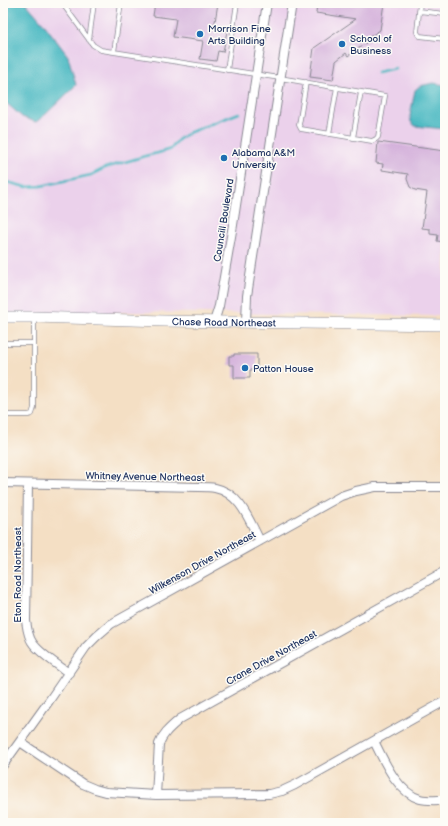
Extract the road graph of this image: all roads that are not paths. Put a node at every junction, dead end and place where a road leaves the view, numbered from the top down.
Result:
1 (62, 3) edge
2 (68, 3) edge
3 (94, 3) edge
4 (121, 3) edge
5 (237, 3) edge
6 (267, 3) edge
7 (292, 3) edge
8 (420, 3) edge
9 (67, 10) junction
10 (419, 11) junction
11 (445, 14) edge
12 (445, 39) edge
13 (88, 40) junction
14 (114, 52) junction
15 (227, 70) junction
16 (256, 74) junction
17 (280, 78) junction
18 (306, 82) junction
19 (336, 87) junction
20 (361, 92) junction
21 (329, 134) junction
22 (353, 138) junction
23 (3, 317) edge
24 (34, 317) junction
25 (214, 322) junction
26 (246, 322) junction
27 (445, 325) edge
28 (3, 343) edge
29 (34, 343) junction
30 (3, 415) edge
31 (3, 483) edge
32 (28, 484) junction
33 (445, 487) edge
34 (260, 541) junction
35 (445, 571) edge
36 (69, 673) junction
37 (445, 701) edge
38 (374, 741) junction
39 (20, 742) junction
40 (3, 765) edge
41 (156, 795) junction
42 (445, 800) edge

1 - 9 lane
2 - 9 lane
3 - 13 lane
4 - 14 lane
5 - 15 lane
6 - 16 street, Councill Boulevard
7 - 17 street
8 - 10 lane
9 - 13 lane
10 - 11 lane
10 - 12 lane
13 - 14 lane
14 - 15 lane
15 - 16 lane
16 - 17 lane
16 - 25 street, Councill Boulevard
17 - 18 lane
17 - 26 street
18 - 19 lane
18 - 21 lane
19 - 20 lane
19 - 21 lane
20 - 22 lane
20 - 22 lane
21 - 22 lane
23 - 24 street, Chase Road Northeast
24 - 25 street, Chase Road Northeast
24 - 29 lane
25 - 26 street, Chase Road Northeast
26 - 27 street, Chase Road Northeast
28 - 29 lane
29 - 30 lane
31 - 32 street, Whitney Avenue Northeast
32 - 34 street, Whitney Avenue Northeast
32 - 36 street, Eton Road Northeast
33 - 34 street, Wilkenson Drive Northeast
34 - 36 street, Wilkenson Drive Northeast
35 - 41 street, Crane Drive Northeast
36 - 39 street, Wilkenson Drive Northeast
37 - 38 street
38 - 41 street
38 - 42 street
39 - 40 street, Wilkenson Drive Northeast
39 - 41 street

